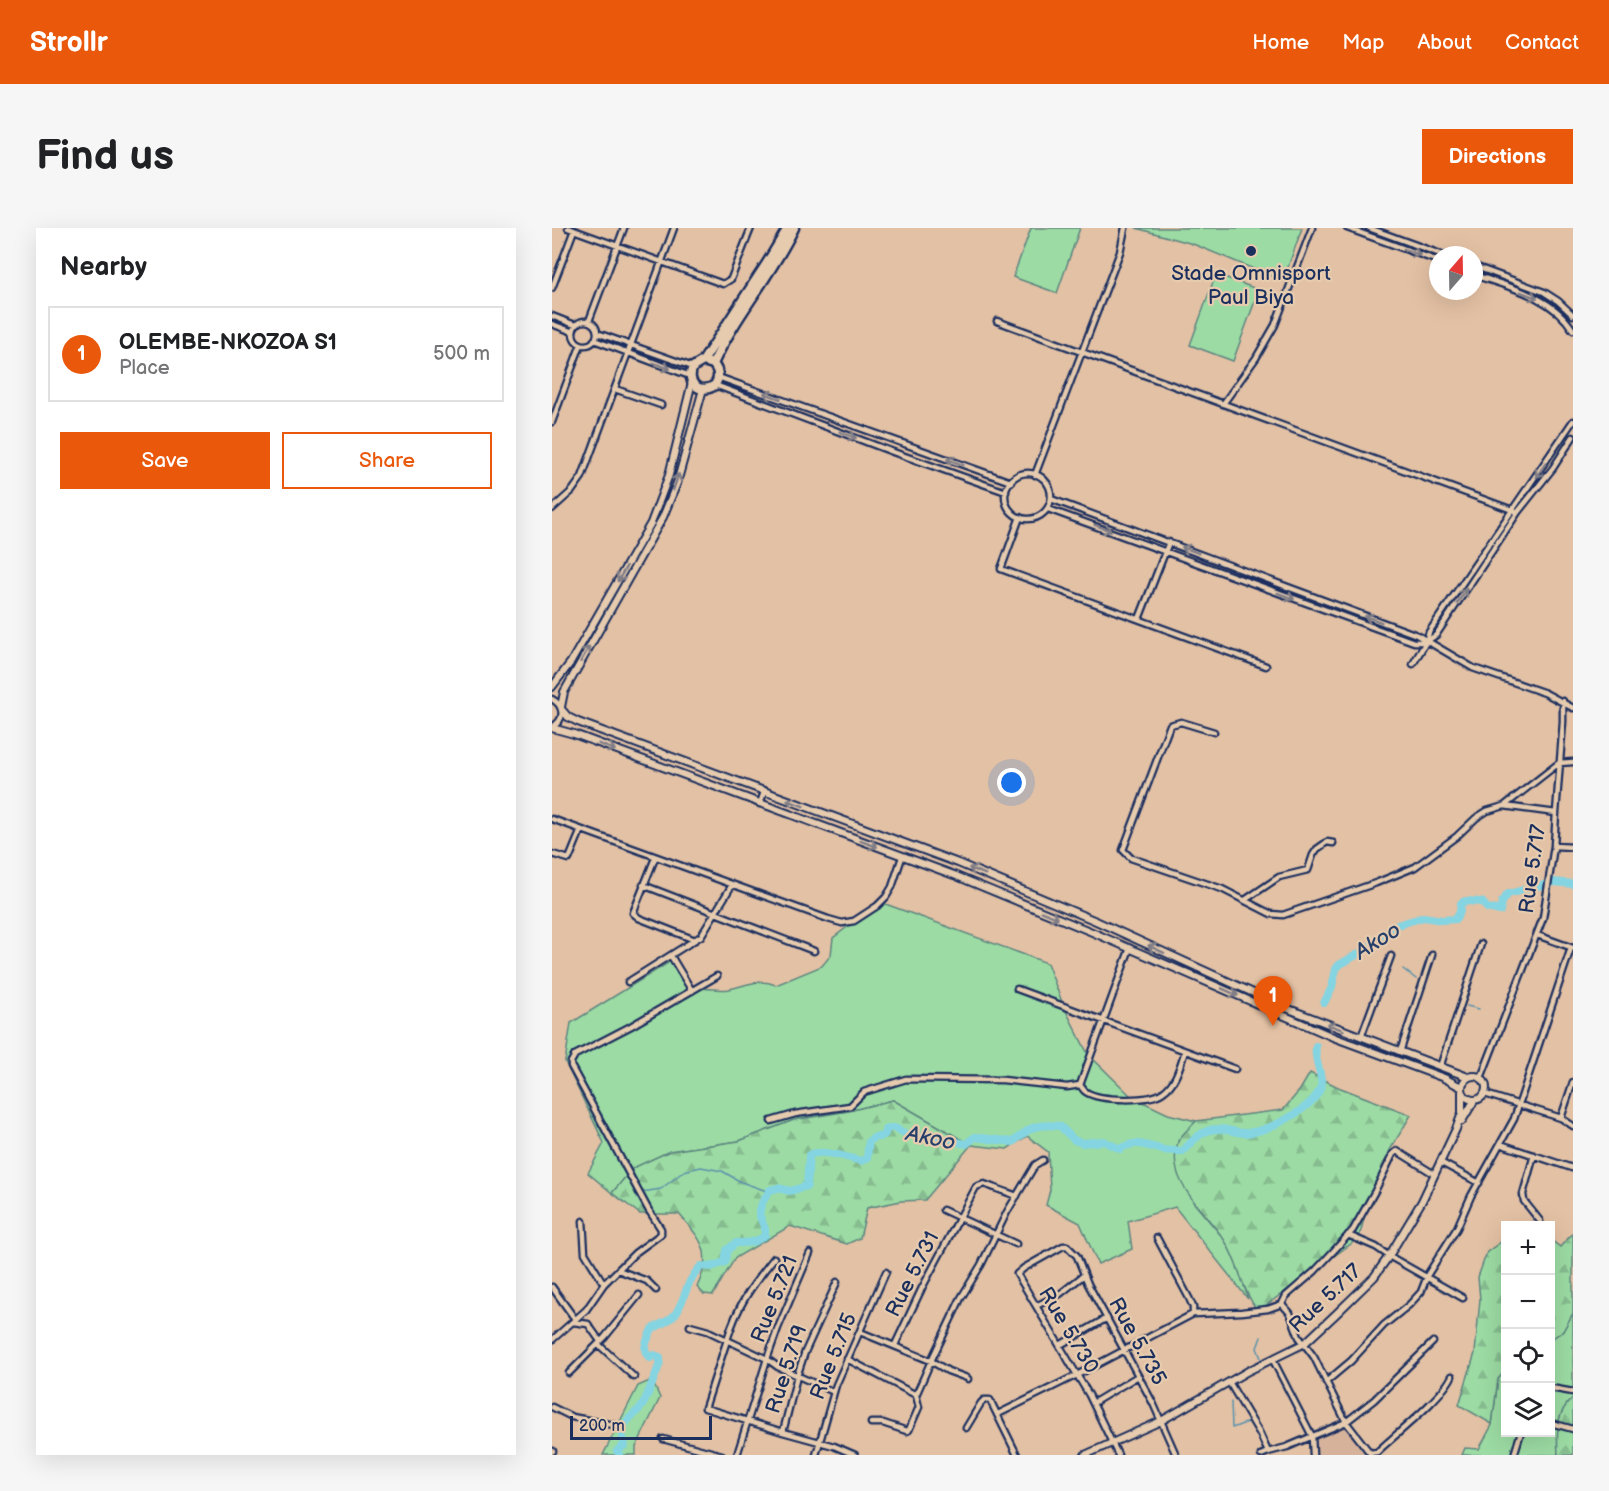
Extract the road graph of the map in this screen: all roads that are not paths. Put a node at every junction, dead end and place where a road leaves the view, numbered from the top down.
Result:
1 (624, 228) edge
2 (674, 228) edge
3 (751, 228) edge
4 (788, 228) edge
5 (794, 228) edge
6 (1125, 228) edge
7 (1312, 228) edge
8 (1347, 228) edge
9 (1369, 228) edge
10 (571, 229) edge
11 (616, 246) junction
12 (1429, 250) edge
13 (1429, 258) edge
14 (662, 262) junction
15 (1483, 269) edge
16 (1483, 277) edge
17 (552, 288) edge
18 (1573, 315) edge
19 (552, 316) edge
20 (589, 321) junction
21 (997, 321) dead end
22 (552, 324) edge
23 (575, 325) junction
24 (1573, 330) edge
25 (573, 332) junction
26 (597, 333) junction
27 (594, 340) junction
28 (581, 344) junction
29 (630, 344) junction
30 (627, 352) junction
31 (1082, 353) junction
32 (703, 361) junction
33 (712, 364) junction
34 (692, 375) junction
35 (717, 381) junction
36 (615, 389) junction
37 (703, 389) junction
38 (1223, 404) junction
39 (661, 405) dead end
40 (554, 412) edge
41 (552, 422) edge
42 (1572, 424) edge
43 (1573, 437) edge
44 (1035, 474) junction
45 (1011, 482) junction
46 (1006, 492) junction
47 (1051, 499) junction
48 (552, 509) edge
49 (1048, 509) junction
50 (1515, 511) junction
51 (1020, 517) junction
52 (1169, 542) junction
53 (1165, 551) junction
54 (1139, 619) junction
55 (1426, 642) junction
56 (1413, 664) dead end
57 (1266, 666) dead end
58 (552, 687) edge
59 (552, 699) edge
60 (1563, 701) junction
61 (562, 708) junction
62 (1573, 708) edge
63 (552, 727) edge
64 (1214, 732) dead end
65 (1573, 762) edge
66 (1559, 763) junction
67 (764, 792) junction
68 (760, 804) junction
69 (1504, 806) junction
70 (1556, 813) junction
71 (552, 819) edge
72 (581, 830) junction
73 (1333, 843) dead end
74 (1554, 846) junction
75 (1573, 846) edge
76 (552, 854) edge
77 (902, 857) junction
78 (654, 858) junction
79 (643, 885) junction
80 (732, 885) junction
81 (1245, 900) junction
82 (716, 913) junction
83 (1537, 935) junction
84 (695, 940) junction
85 (1481, 944) dead end
86 (1130, 948) junction
87 (1572, 948) edge
88 (814, 951) dead end
89 (1432, 955) dead end
90 (671, 956) junction
91 (1391, 956) dead end
92 (717, 976) dead end
93 (628, 982) dead end
94 (1017, 989) dead end
95 (692, 991) junction
96 (1102, 1020) junction
97 (1361, 1037) junction
98 (1185, 1052) junction
99 (1400, 1052) junction
100 (1440, 1067) junction
101 (1235, 1069) dead end
102 (1468, 1077) junction
103 (1481, 1078) junction
104 (1573, 1082) edge
105 (1080, 1085) junction
106 (1462, 1090) junction
107 (1485, 1094) junction
108 (1474, 1101) junction
109 (1518, 1105) junction
110 (1561, 1118) junction
111 (771, 1121) dead end
112 (1573, 1126) edge
113 (1456, 1129) junction
114 (1500, 1144) junction
115 (1534, 1155) junction
116 (1043, 1160) dead end
117 (1440, 1162) junction
118 (1572, 1168) edge
119 (1434, 1173) junction
120 (1479, 1183) junction
121 (1017, 1196) junction
122 (943, 1210) dead end
123 (959, 1218) junction
124 (583, 1221) dead end
125 (1540, 1221) dead end
126 (997, 1234) junction
127 (1348, 1235) junction
128 (1157, 1238) dead end
129 (1016, 1244) dead end
130 (1067, 1246) joint
131 (810, 1254) dead end
132 (1389, 1256) junction
133 (774, 1258) dead end
134 (618, 1270) junction
135 (886, 1272) dead end
136 (1084, 1275) junction
137 (1426, 1277) junction
138 (837, 1282) dead end
139 (604, 1284) junction
140 (552, 1287) edge
141 (656, 1290) dead end
142 (639, 1294) dead end
143 (1462, 1298) dead end
144 (1282, 1304) junction
145 (1036, 1306) junction
146 (1193, 1314) junction
147 (1107, 1318) junction
148 (574, 1321) junction
149 (690, 1326) dead end
150 (860, 1332) junction
151 (552, 1340) edge
152 (727, 1340) junction
153 (1433, 1342) dead end
154 (599, 1343) junction
155 (1305, 1343) junction
156 (895, 1345) junction
157 (1060, 1345) junction
158 (1124, 1350) junction
159 (767, 1359) junction
160 (847, 1359) junction
161 (1273, 1360) junction
162 (931, 1361) junction
163 (569, 1373) dead end
164 (1077, 1375) junction
165 (797, 1376) junction
166 (1138, 1376) junction
167 (1452, 1376) dead end
168 (634, 1377) dead end
169 (968, 1380) dead end
170 (1228, 1382) junction
171 (1326, 1382) junction
172 (1555, 1389) edge
173 (834, 1392) junction
174 (1573, 1392) edge
175 (916, 1395) junction
176 (1093, 1403) junction
177 (552, 1407) edge
178 (998, 1414) junction
179 (1161, 1421) junction
180 (746, 1422) junction
181 (871, 1422) dead end
182 (1346, 1422) junction
183 (614, 1425) dead end
184 (1555, 1425) edge
185 (966, 1428) dead end
186 (1573, 1429) edge
187 (783, 1432) junction
188 (1312, 1436) junction
189 (1519, 1437) edge
190 (663, 1439) dead end
191 (820, 1442) junction
192 (1112, 1443) junction
193 (1268, 1452) junction
194 (723, 1455) edge
195 (737, 1455) edge
196 (816, 1455) edge
197 (855, 1455) edge
198 (1017, 1455) edge
199 (1085, 1455) edge
200 (1118, 1455) edge
201 (1176, 1455) edge
202 (1261, 1455) edge
203 (1313, 1455) edge
204 (1514, 1455) edge

1 - 11 street
2 - 14 street
3 - 14 street
4 - 32 highway
5 - 33 highway
6 - 31 street
7 - 38 street
8 -> 13 street
9 - 12 street
10 - 11 street
10 - 17 street
11 - 14 street
11 - 20 street
14 - 29 street
15 - 18 street
16 -> 24 street
19 - 23 street
20 - 23 street
20 - 26 street
21 - 31 street
22 - 25 street
23 - 25 street
25 - 28 street
26 - 27 street
26 - 29 street
27 - 28 street
27 - 30 street
28 - 40 street
29 - 30 street
29 - 34 street
30 -> 34 street
30 - 36 street
31 - 38 street
31 - 44 street
32 - 33 highway
32 - 34 highway
33 - 35 highway
34 - 37 highway
34 -> 58 street
35 - 37 highway
45 -> 35 street
35 -> 46 street
36 - 39 street
36 - 48 street
61 -> 37 street
38 - 50 street
40 - 41 street
42 -> 50 street
43 - 50 street
44 - 45 street
44 - 47 street
45 - 46 street
46 - 51 street
47 - 49 street
47 - 52 street
49 - 51 street
49 -> 53 street
50 - 55 street
51 - 54 street
52 - 53 street
55 -> 52 street
53 - 54 street
53 -> 55 street
54 - 57 street
55 - 56 street
55 - 60 street
59 - 61 street
60 - 62 street
60 - 66 street
61 - 63 street
61 - 67 street
63 -> 68 street
64 - 81 street
65 - 66 street
66 - 69 street
66 - 70 street
67 - 68 street
97 -> 67 street
68 -> 77 street
69 - 70 street, Rue 5.717
69 - 81 street
70 - 74 street, Rue 5.717
71 - 72 street
72 - 76 street
72 - 78 street
73 - 81 street
74 - 75 street
74 - 83 street, Rue 5.717
77 - 80 street
77 -> 86 street
78 - 79 street
78 - 80 street
79 - 82 street
79 - 84 street
80 - 82 street
82 - 84 street
82 - 88 street
83 - 87 street
83 - 103 street, Rue 5.717
84 - 90 street
85 - 100 street
86 - 96 street
86 -> 106 street
87 - 109 street
89 - 99 street
90 - 93 street
90 - 95 street
91 - 97 street
92 - 95 street
94 - 96 street
95 - 134 street
96 - 98 street
96 - 105 street
97 - 99 street
98 - 101 street
98 - 105 street
99 - 100 street
100 - 102 street
102 - 103 street
102 - 106 street
103 - 107 street
104 - 110 street
105 - 111 street
106 - 108 street
106 - 113 street, Rue 5.717
107 - 108 street
107 - 109 street
108 - 113 street, Rue 5.717
109 - 110 street
109 - 114 street
110 - 112 street
113 - 117 street, Rue 5.717
114 - 115 street
114 - 120 street
115 - 118 street
115 - 125 street
116 - 121 street
117 - 119 street, Rue 5.717
117 - 120 street
119 - 127 street
119 - 132 street, Rue 5.717
120 - 137 street
121 - 123 street, Rue 5.731
121 - 126 street
122 - 123 street
123 - 126 street
123 - 156 street, Rue 5.731
124 - 139 street
126 - 129 street
126 - 162 street
127 - 132 street
127 - 144 street
128 - 146 street
130 - 136 street, Rue 5.735
130 - 145 street, Rue 5.730
131 - 159 street, Rue 5.721
132 - 137 street
132 - 155 street, Rue 5.717
133 - 152 street
134 - 139 street
134 - 141 street
135 - 150 street, Rue 5.715
136 - 145 street
136 - 147 street, Rue 5.735
137 - 143 street
137 - 171 street
138 - 165 street, Rue 5.719
139 - 148 street
140 - 148 street
142 - 154 street
144 - 146 street
144 - 155 street
145 - 157 street, Rue 5.730
146 - 158 street
147 - 157 street
147 - 158 street, Rue 5.735
148 - 151 street
148 - 154 street
149 - 152 street
150 - 156 street
150 - 160 street, Rue 5.715
152 - 159 street
152 - 180 street
153 - 182 street
154 - 163 street
154 - 168 street
155 - 161 street, Rue 5.717
155 - 171 street
156 - 162 street
157 - 164 street, Rue 5.730
158 - 164 street
158 - 166 street, Rue 5.735
159 - 165 street, Rue 5.721
159 - 180 street
160 - 173 street, Rue 5.715
160 - 175 street
161 - 170 street, Rue 5.717
161 - 188 street
162 - 169 street
162 - 175 street
164 - 176 street, Rue 5.730
164 - 178 street
165 - 173 street, Rue 5.721
165 - 187 street, Rue 5.719
166 - 176 street
166 - 179 street, Rue 5.735
167 - 182 street
170 - 179 street, Rue 5.717
170 - 193 street
171 - 182 street
172 - 174 street
173 - 191 street, Rue 5.715
175 - 181 street
176 - 192 street, Rue 5.730
177 - 183 street
178 - 185 street
178 - 198 street
179 - 192 street, Rue 5.717
179 - 201 street, Rue 5.735
180 - 187 street
180 - 195 street
182 - 188 street
184 - 186 street
187 - 191 street, Rue 5.719
188 - 193 street
188 - 203 street
189 - 204 street
190 - 194 street
191 - 196 street, Rue 5.715
191 - 197 street, Rue 5.719
192 - 199 street, Rue 5.717
192 - 200 street, Rue 5.730
193 - 202 street

